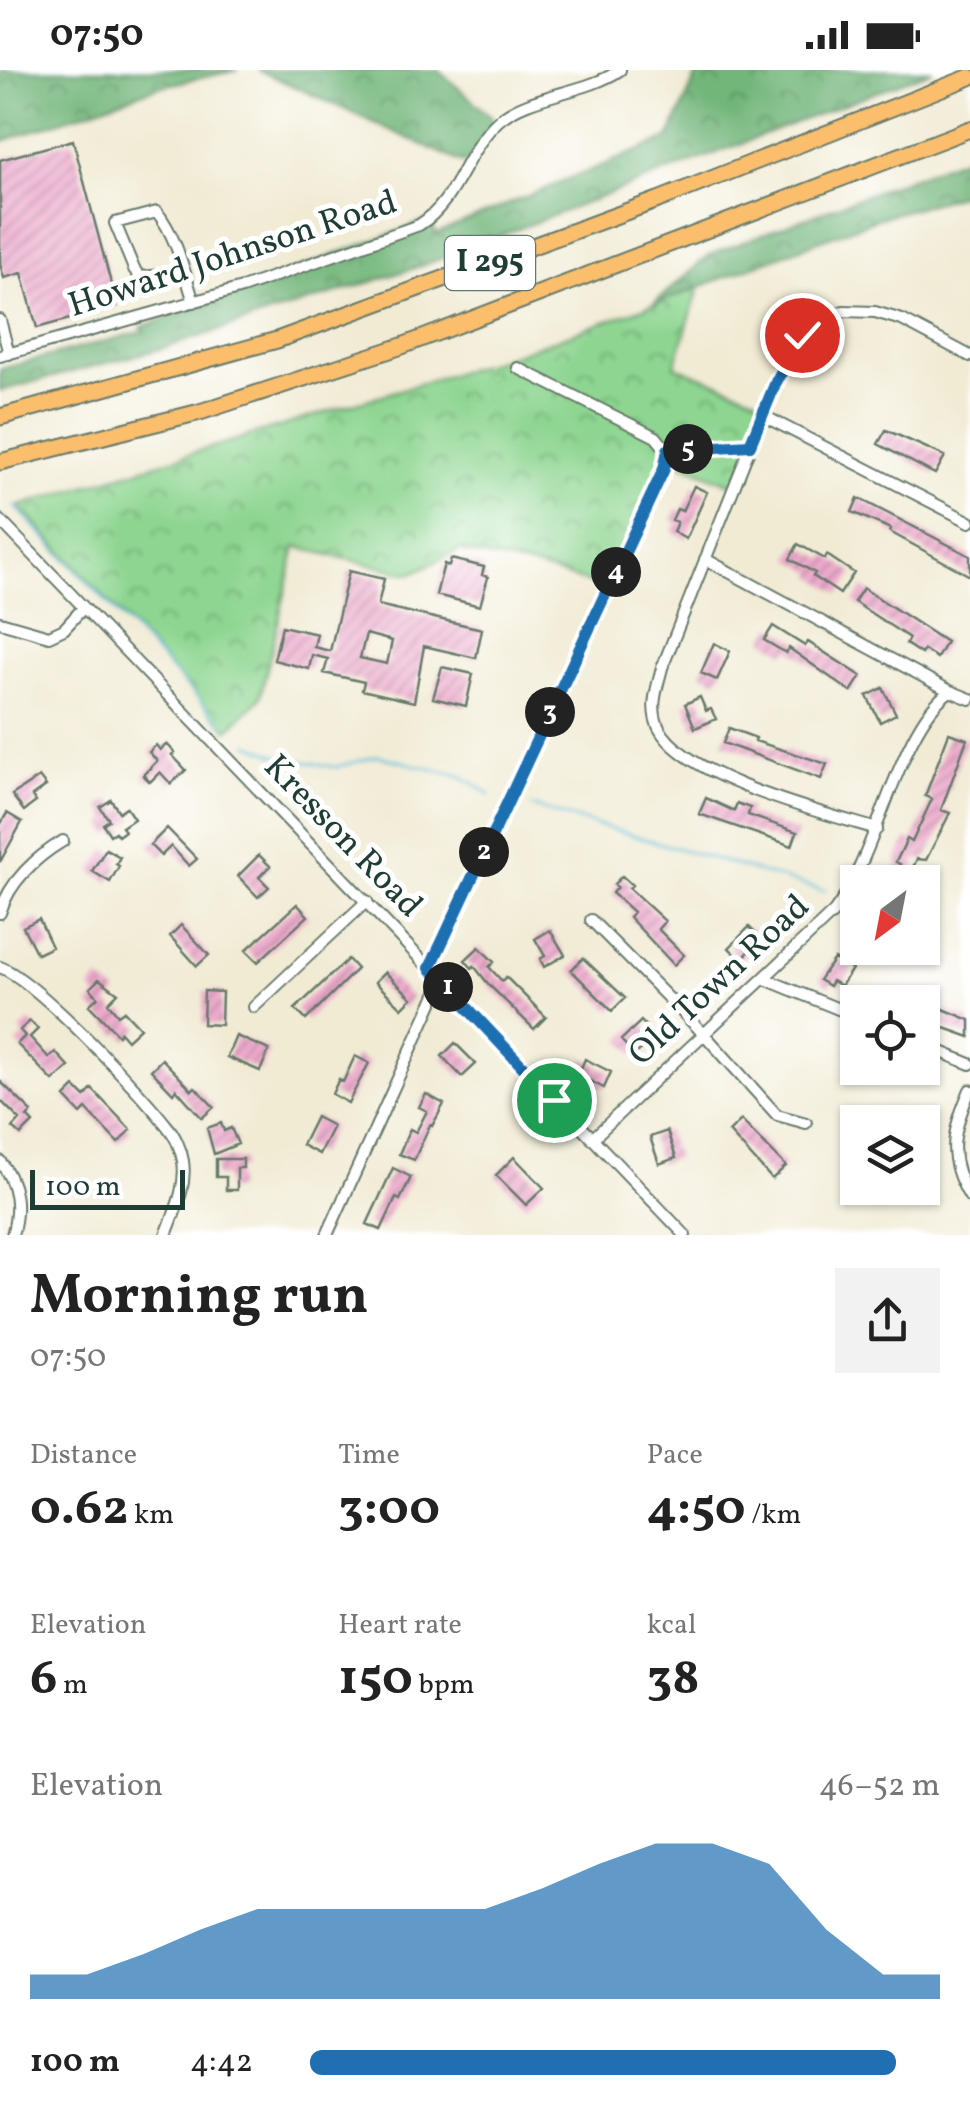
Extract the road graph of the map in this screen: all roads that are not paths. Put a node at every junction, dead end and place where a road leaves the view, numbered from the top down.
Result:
1 (620, 70) edge
2 (970, 77) edge
3 (970, 129) edge
4 (185, 273) junction
5 (194, 302) junction
6 (0, 320) edge
7 (4, 355) edge
8 (970, 356) edge
9 (518, 368) dead end
10 (762, 415) junction
11 (0, 417) edge
12 (0, 462) edge
13 (0, 520) edge
14 (970, 522) edge
15 (705, 559) junction
16 (83, 608) junction
17 (0, 622) edge
18 (950, 691) junction
19 (970, 698) edge
20 (876, 829) junction
21 (63, 841) dead end
22 (366, 902) junction
23 (0, 912) edge
24 (591, 920) dead end
25 (0, 967) edge
26 (430, 968) junction
27 (764, 979) junction
28 (442, 981) junction
29 (254, 1007) dead end
30 (840, 1010) edge
31 (704, 1034) junction
32 (940, 1052) edge
33 (970, 1064) edge
34 (970, 1090) edge
35 (806, 1123) dead end
36 (592, 1139) junction
37 (0, 1160) edge
38 (970, 1197) edge
39 (12, 1235) edge
40 (166, 1235) edge
41 (327, 1235) edge
42 (685, 1235) edge

1 - 5 street, Howard Johnson Road
2 - 11 highway, I 295
3 - 12 highway, I 295
4 - 4 street
4 - 5 street
5 - 7 street, Howard Johnson Road
6 - 7 street
8 - 10 street
9 - 26 street
10 - 14 street
10 - 15 street
13 - 16 street, Kresson Road
15 - 18 street
15 - 20 street
16 - 17 street
16 - 22 street, Kresson Road
18 - 19 street
18 - 20 street, Old Town Road
20 - 27 street, Old Town Road
21 - 23 street
22 - 26 street, Kresson Road
22 - 29 street
24 - 31 street
25 - 40 street
26 - 28 street, Kresson Road
27 - 30 street
27 - 31 street, Old Town Road
28 - 36 street, Kresson Road
28 - 41 street
31 - 35 street
31 - 36 street, Old Town Road
32 - 33 street
34 - 38 street
36 - 42 street, Kresson Road
37 - 39 street

